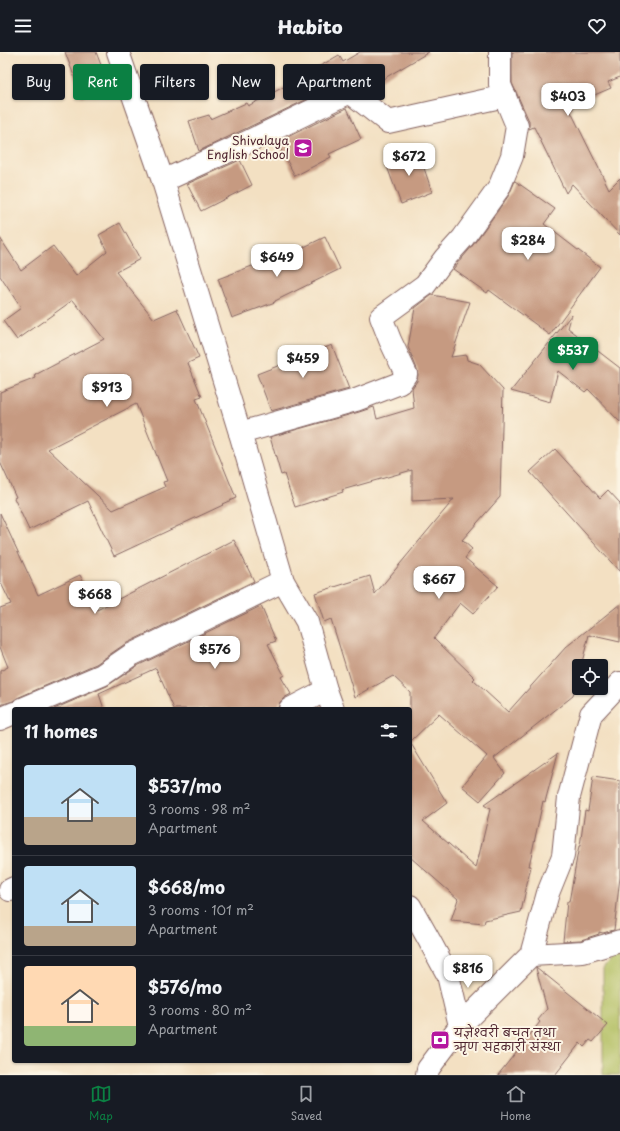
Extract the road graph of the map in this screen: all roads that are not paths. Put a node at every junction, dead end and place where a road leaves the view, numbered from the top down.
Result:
1 (118, 52) edge
2 (500, 52) edge
3 (505, 96) junction
4 (163, 181) junction
5 (240, 433) junction
6 (283, 581) junction
7 (620, 683) edge
8 (330, 700) edge
9 (27, 707) edge
10 (299, 707) edge
11 (12, 714) edge
12 (0, 719) edge
13 (412, 910) edge
14 (620, 942) edge
15 (530, 955) junction
16 (460, 1026) junction
17 (425, 1073) edge

1 - 4 street
2 - 3 street
3 - 4 street
3 - 5 street
4 - 5 street
5 - 6 street
6 - 8 street
6 - 9 street
7 - 15 street
8 - 10 street
11 - 12 street
13 - 16 street
14 - 15 street
15 - 16 street
16 - 17 street

